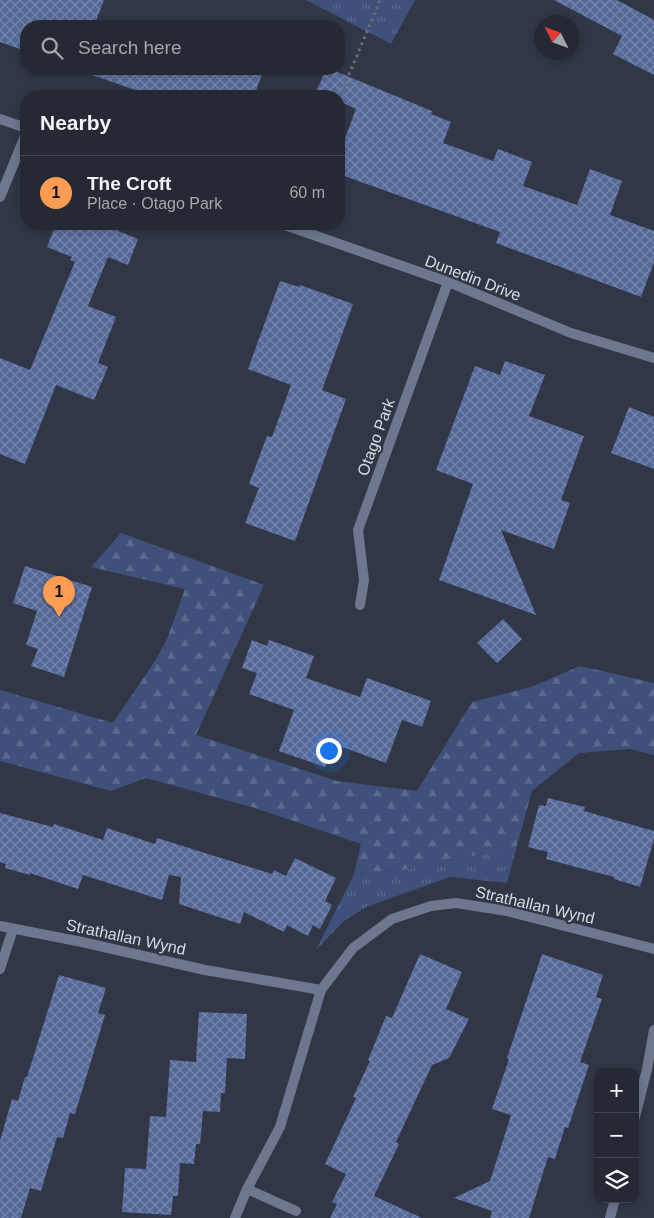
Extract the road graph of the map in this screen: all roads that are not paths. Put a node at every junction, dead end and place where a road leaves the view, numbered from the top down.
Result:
1 (0, 119) edge
2 (20, 126) edge
3 (20, 149) edge
4 (0, 197) edge
5 (299, 230) edge
6 (448, 282) junction
7 (654, 358) edge
8 (360, 605) dead end
9 (0, 926) edge
10 (13, 929) junction
11 (654, 949) edge
12 (0, 969) edge
13 (321, 990) junction
14 (654, 1030) edge
15 (636, 1113) edge
16 (247, 1189) junction
17 (613, 1203) edge
18 (296, 1211) dead end
19 (235, 1218) edge
20 (610, 1218) edge

1 - 2 street
3 - 4 street
5 - 6 street, Dunedin Drive
6 - 7 street, Dunedin Drive
6 - 8 street, Otago Park
9 - 10 street, Strathallan Wynd
10 - 12 street
10 - 13 street, Strathallan Wynd
11 - 13 street, Strathallan Wynd
13 - 16 street, Strathallan Wynd
14 - 15 street
16 - 18 street
16 - 19 street, Strathallan Wynd
17 - 20 street

